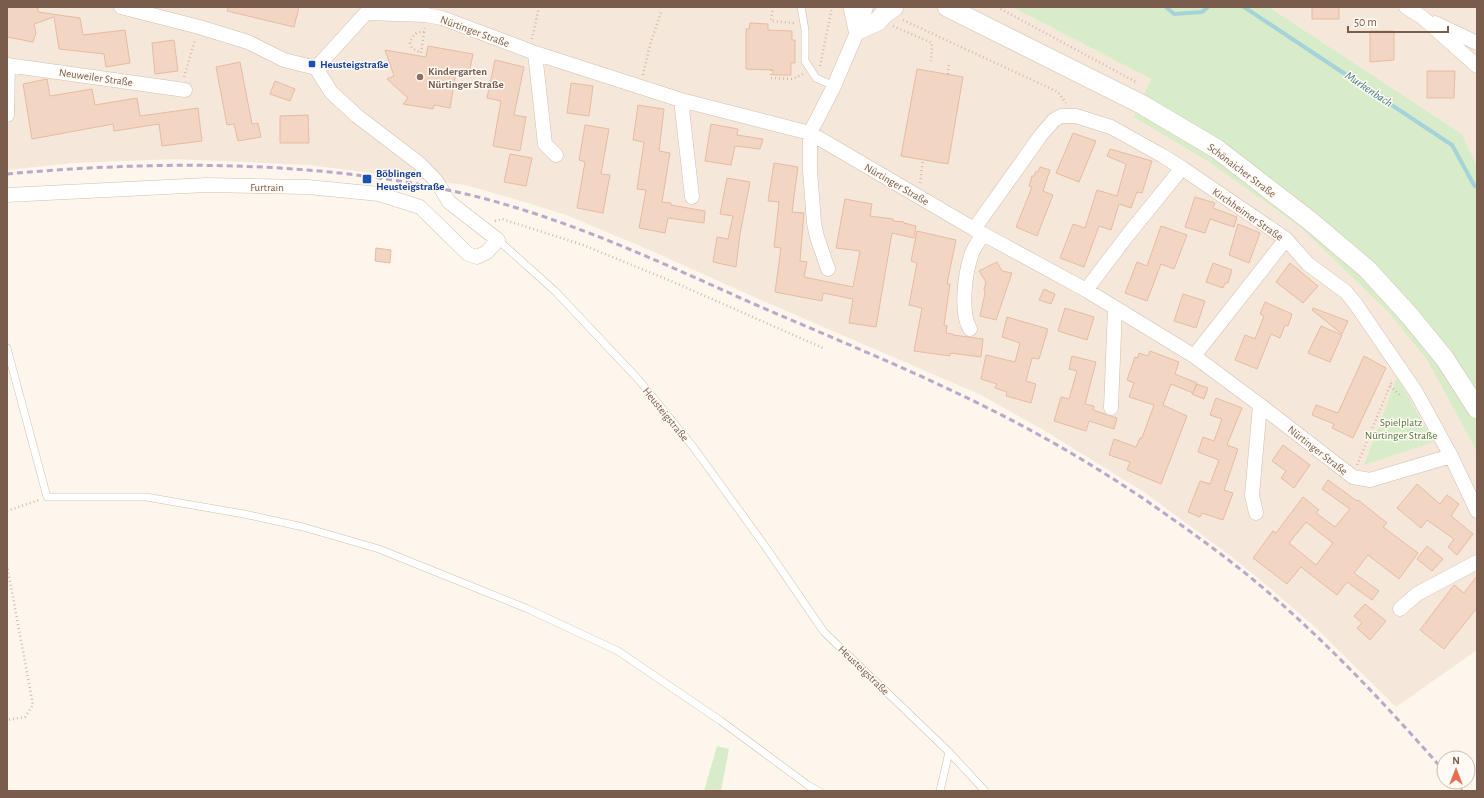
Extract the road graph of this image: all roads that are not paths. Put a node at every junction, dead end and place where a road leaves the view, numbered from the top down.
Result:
1 (121, 7) edge
2 (801, 7) edge
3 (853, 7) edge
4 (866, 7) edge
5 (947, 7) edge
6 (1406, 7) edge
7 (366, 10) edge
8 (894, 11) edge
9 (1422, 17) junction
10 (858, 30) junction
11 (1477, 42) edge
12 (532, 52) junction
13 (7, 65) edge
14 (1477, 66) edge
15 (316, 68) junction
16 (834, 86) junction
17 (185, 90) road end
18 (681, 100) junction
19 (7, 115) edge
20 (810, 133) junction
21 (556, 155) dead end
22 (1182, 168) junction
23 (7, 195) edge
24 (692, 197) dead end
25 (979, 232) junction
26 (1286, 239) junction
27 (498, 240) junction
28 (828, 268) dead end
29 (1086, 290) junction
30 (1115, 308) junction
31 (970, 329) dead end
32 (7, 348) edge
33 (1194, 356) junction
34 (1260, 405) junction
35 (1111, 408) dead end
36 (1477, 409) edge
37 (1451, 456) junction
38 (1477, 511) edge
39 (1256, 513) dead end
40 (1477, 562) edge
41 (1400, 609) dead end
42 (949, 752) junction
43 (819, 791) edge
44 (940, 791) edge
45 (985, 791) edge

1 - 15 street
2 - 16 lane
3 - 10 main road
4 - 10 street
5 - 36 main road, Schönaicher Straße
6 - 9 street
7 - 12 street, Nürtinger Straße
7 - 15 street
8 - 10 main road
9 - 11 street
9 - 14 street
10 - 16 street
12 - 18 street, Nürtinger Straße
12 - 21 street
13 - 17 street, Neuweiler Straße
13 - 19 street, Neuweiler Straße
15 - 27 street, Heusteigstraße
16 - 20 street
18 - 20 street, Nürtinger Straße
18 - 24 street
20 - 25 street, Nürtinger Straße
20 - 28 street
22 - 25 street, Kirchheimer Straße
22 - 26 street, Kirchheimer Straße
22 - 29 street
23 - 27 street, Furtrain
25 - 29 street, Nürtinger Straße
25 - 31 street
26 - 33 street
26 - 37 street, Kirchheimer Straße
27 - 42 lane, Heusteigstraße
29 - 30 street, Nürtinger Straße
30 - 33 street, Nürtinger Straße
30 - 35 street
32 - 43 lane
33 - 34 street, Nürtinger Straße
34 - 37 street, Nürtinger Straße
34 - 39 street
37 - 38 street, Kirchheimer Straße
40 - 41 street
42 - 44 lane
42 - 45 lane, Heusteigstraße

